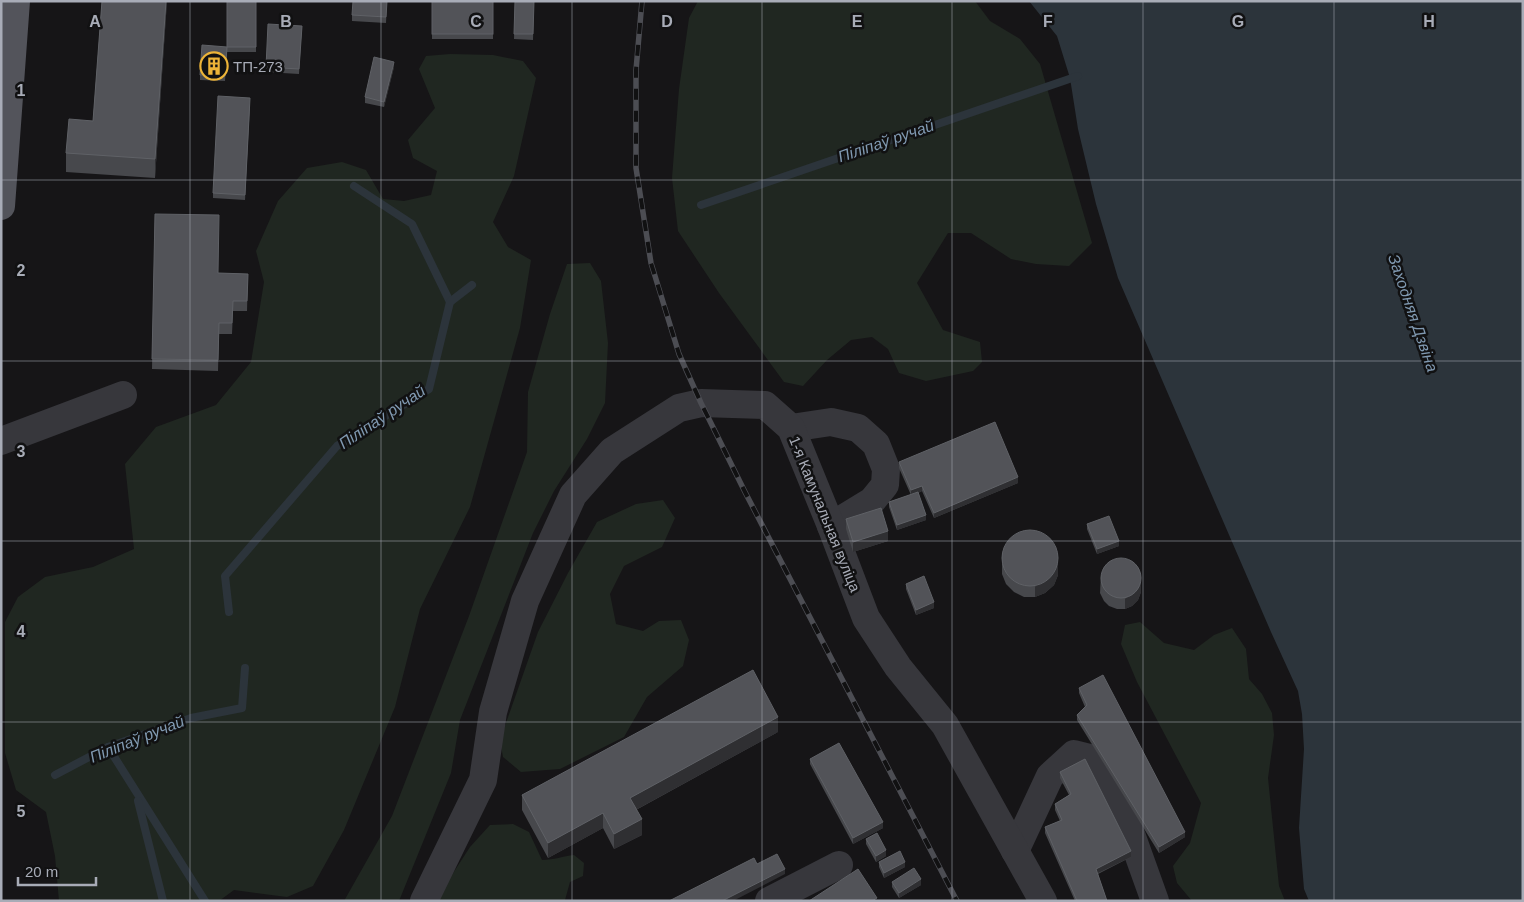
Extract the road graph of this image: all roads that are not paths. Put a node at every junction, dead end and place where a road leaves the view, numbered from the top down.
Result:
1 (16, 1) edge
2 (1, 206) edge
3 (123, 395) dead end
4 (791, 428) junction
5 (1, 441) edge
6 (831, 526) junction
7 (1015, 851) junction
8 (839, 865) dead end
9 (424, 901) edge
10 (769, 901) edge
11 (1043, 901) edge
12 (1156, 901) edge

1 - 2 main road
3 - 5 street
4 - 6 street, 1-я Камунальная вуліца
4 - 6 street
4 - 9 street, 1-я Камунальная вуліца
6 - 7 street, 1-я Камунальная вуліца
7 - 11 street, 1-я Камунальная вуліца
7 - 12 street
8 - 10 street

